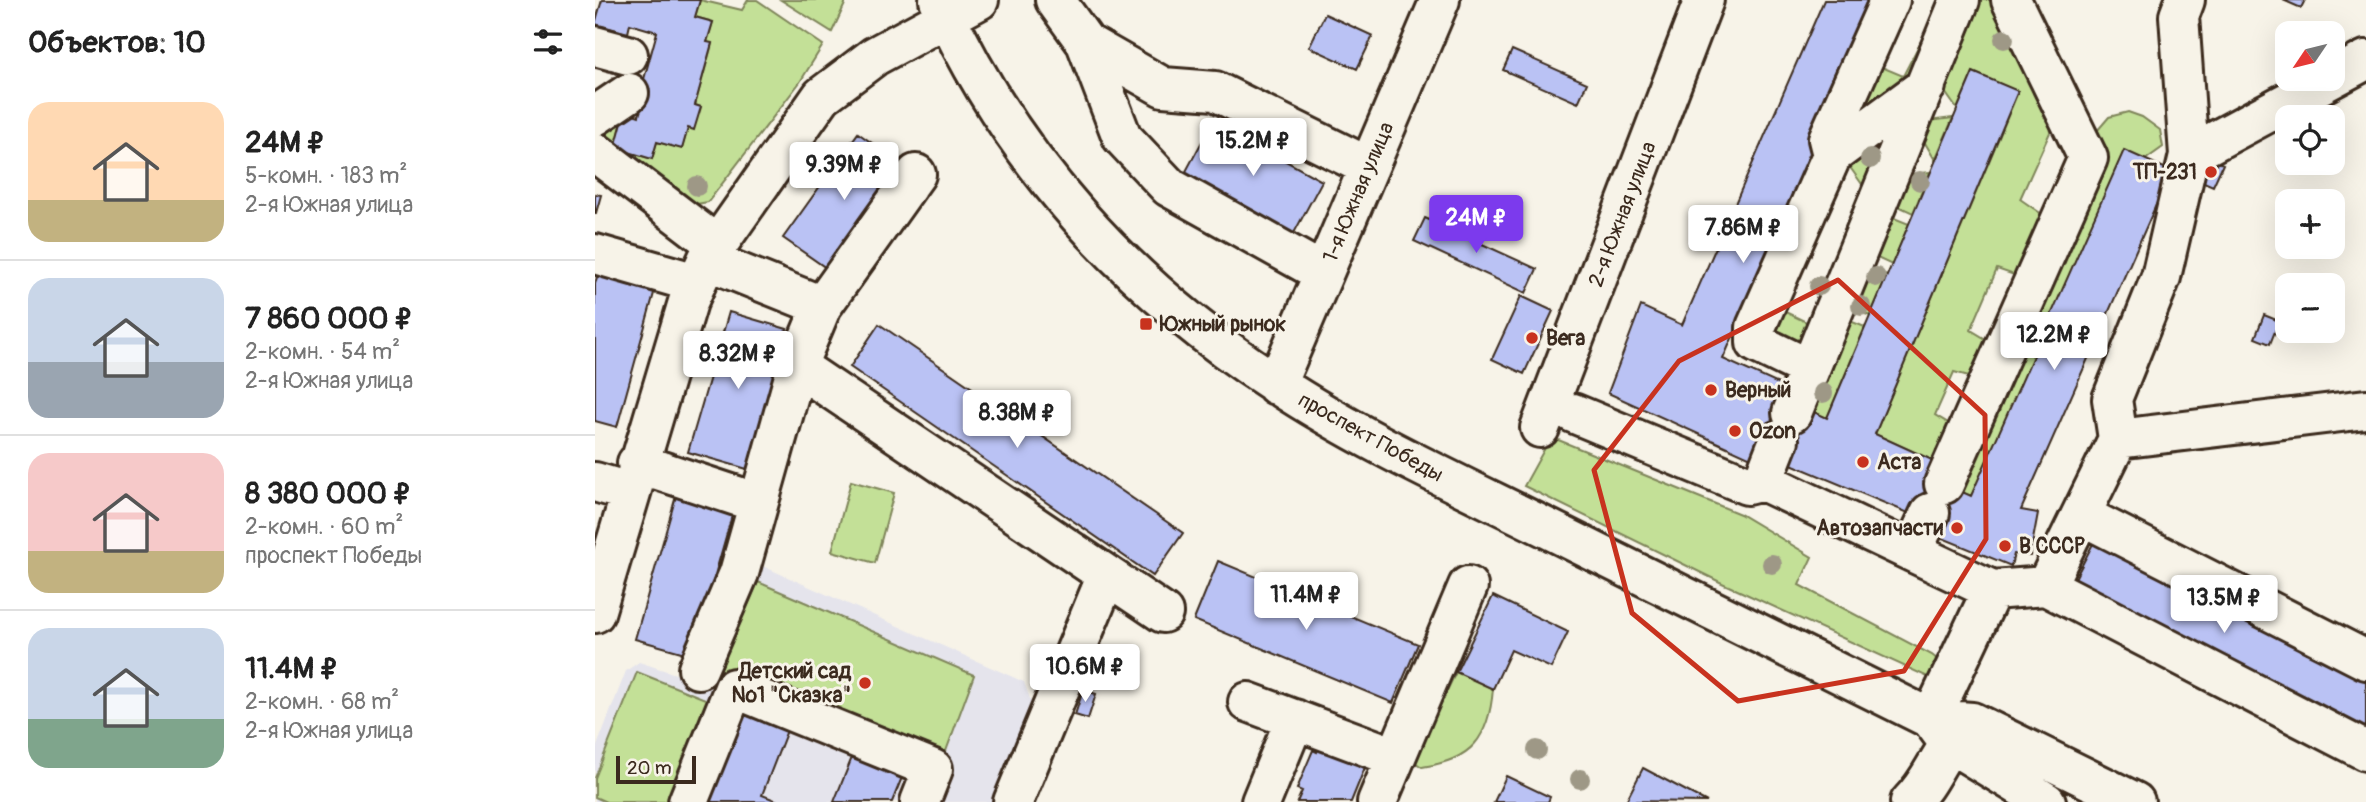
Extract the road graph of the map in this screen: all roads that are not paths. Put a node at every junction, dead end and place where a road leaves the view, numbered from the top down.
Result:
1 (1055, 0) edge
2 (1440, 0) edge
3 (1703, 0) edge
4 (1890, 0) edge
5 (1960, 0) edge
6 (2011, 0) edge
7 (2179, 2) edge
8 (955, 6) edge
9 (1086, 43) junction
10 (2366, 61) edge
11 (1926, 86) junction
12 (629, 93) dead end
13 (595, 116) edge
14 (595, 152) edge
15 (1832, 155) junction
16 (2189, 155) junction
17 (1369, 167) junction
18 (916, 174) dead end
19 (595, 254) edge
20 (706, 263) junction
21 (1323, 273) junction
22 (822, 306) junction
23 (797, 366) junction
24 (1810, 369) junction
25 (1276, 385) junction
26 (2366, 409) edge
27 (2118, 439) junction
28 (621, 479) edge
29 (1763, 481) junction
30 (758, 503) junction
31 (2081, 515) junction
32 (1912, 552) junction
33 (1107, 575) junction
34 (1468, 586) dead end
35 (2046, 586) junction
36 (1992, 590) junction
37 (595, 613) edge
38 (1163, 613) dead end
39 (2366, 660) edge
40 (698, 669) dead end
41 (1248, 702) dead end
42 (1295, 719) junction
43 (1950, 728) junction
44 (2366, 751) edge
45 (1395, 757) junction
46 (688, 802) edge
47 (920, 802) edge
48 (1013, 802) edge
49 (1261, 802) edge
50 (1377, 802) edge
51 (1910, 802) edge
52 (2046, 802) edge
53 (2135, 802) edge

1 - 9 street
2 - 17 street, 1-я Южная улица
3 - 29 street, 2-я Южная улица
4 - 15 street
5 - 11 street
6 - 32 street
7 - 16 street
8 - 20 street
8 - 25 street, проспект Победы
9 - 17 street
9 - 21 street
10 - 16 street
11 - 15 street
11 - 24 street
12 - 13 street
14 - 20 street
15 - 24 street
16 - 27 street
17 - 21 street, 1-я Южная улица
18 - 22 street
19 - 20 street
20 - 22 street
20 - 28 street
21 - 25 street, 1-я Южная улица
22 - 23 street
23 - 30 street
23 - 33 street
24 - 29 street
25 - 43 street, проспект Победы
26 - 27 street
27 - 31 street
28 - 30 street
28 - 37 street
29 - 32 street
30 - 40 street
31 - 35 street
31 - 39 street
32 - 36 street
33 - 38 street
33 - 48 street
34 - 45 street
35 - 36 street
35 - 44 street
36 - 43 street
41 - 42 street
42 - 45 street
42 - 49 street
43 - 51 street
43 - 52 street, проспект Победы
43 - 53 street, проспект Победы
45 - 50 street
46 - 47 street

